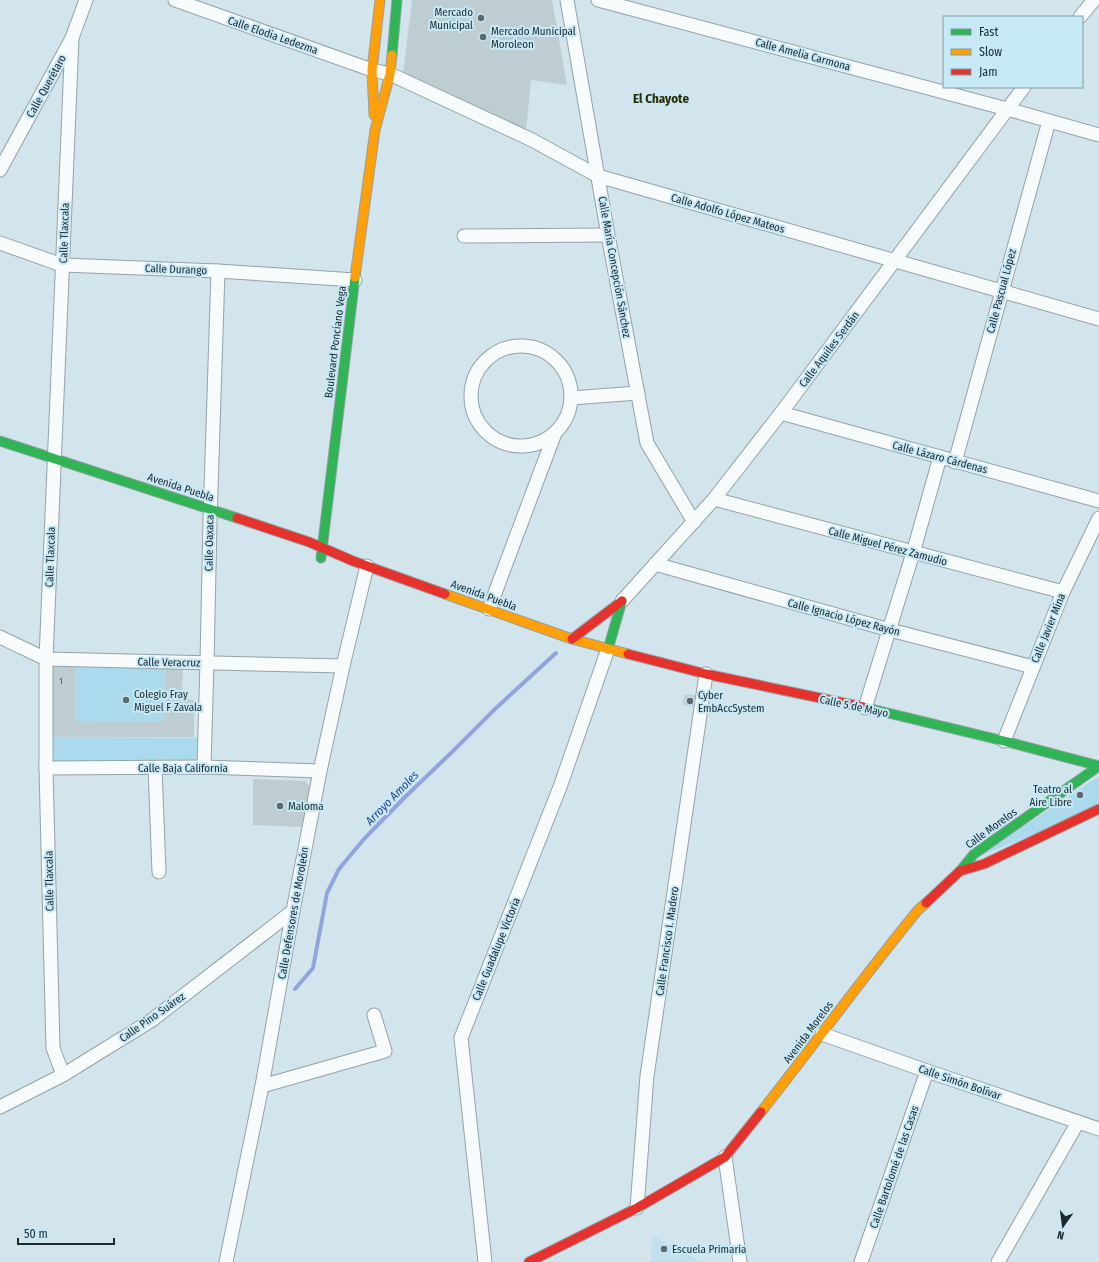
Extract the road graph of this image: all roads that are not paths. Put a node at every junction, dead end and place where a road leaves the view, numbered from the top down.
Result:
1 (86, 0) edge
2 (380, 0) edge
3 (397, 0) edge
4 (567, 0) edge
5 (598, 0) edge
6 (1094, 0) edge
7 (182, 1) edge
8 (1081, 16) edge
9 (72, 38) junction
10 (372, 70) junction
11 (390, 74) junction
12 (1023, 88) edge
13 (1007, 109) junction
14 (1049, 122) junction
15 (375, 130) junction
16 (1099, 135) edge
17 (0, 170) edge
18 (598, 176) junction
19 (608, 235) junction
20 (464, 236) dead end
21 (0, 243) edge
22 (895, 261) junction
23 (62, 265) junction
24 (218, 271) junction
25 (355, 280) junction
26 (1001, 290) junction
27 (1099, 319) edge
28 (638, 393) junction
29 (571, 398) junction
30 (780, 413) junction
31 (555, 432) junction
32 (0, 442) edge
33 (940, 457) junction
34 (955, 462) junction
35 (54, 468) junction
36 (714, 499) junction
37 (1099, 501) edge
38 (210, 518) junction
39 (1099, 518) edge
40 (694, 522) junction
41 (323, 547) junction
42 (913, 553) junction
43 (318, 557) joint
44 (353, 561) junction
45 (655, 564) junction
46 (367, 566) junction
47 (1063, 592) junction
48 (622, 601) junction
49 (489, 609) junction
50 (890, 630) junction
51 (0, 637) edge
52 (572, 639) junction
53 (608, 649) junction
54 (46, 659) junction
55 (207, 662) junction
56 (343, 666) junction
57 (1033, 667) junction
58 (706, 674) junction
59 (865, 708) junction
60 (1004, 741) junction
61 (1099, 766) edge
62 (204, 767) junction
63 (46, 768) junction
64 (155, 768) junction
65 (320, 771) junction
66 (1099, 809) edge
67 (960, 871) junction
68 (159, 872) dead end
69 (293, 910) junction
70 (374, 1015) dead end
71 (822, 1034) junction
72 (927, 1071) junction
73 (63, 1075) junction
74 (262, 1086) junction
75 (0, 1108) edge
76 (1078, 1122) junction
77 (1099, 1129) edge
78 (725, 1157) junction
79 (637, 1208) junction
80 (226, 1262) edge
81 (485, 1262) edge
82 (529, 1262) edge
83 (740, 1262) edge
84 (861, 1262) edge
85 (998, 1262) edge

1 - 9 street, Calle Querétaro
2 - 10 street, Boulevard Ponciano Vega
3 - 11 street, Boulevard Ponciano Vega
4 - 18 street, Calle María Concepción Sánchez
5 - 13 street, Calle Amelia Carmona
6 - 8 street
7 - 10 street, Calle Elodia Ledezma
9 - 17 street, Calle Querétaro
9 - 23 street, Calle Tlaxcala
10 - 11 street, Calle Adolfo López Mateos
10 - 15 street, Boulevard Ponciano Vega
11 - 15 street, Boulevard Ponciano Vega
11 - 18 street, Calle Adolfo López Mateos
12 - 13 street, Calle Aquiles Serdán
13 - 14 street, Calle Amelia Carmona
13 - 22 street, Calle Aquiles Serdán
14 - 16 street, Calle Amelia Carmona
14 - 26 street, Calle Pascual López
15 - 25 street, Boulevard Ponciano Vega
18 - 19 street, Calle María Concepción Sánchez
18 - 22 street, Calle Adolfo López Mateos
19 - 20 street
19 - 28 street, Calle María Concepción Sánchez
21 - 23 street, Calle Durango
22 - 26 street, Calle Adolfo López Mateos
22 - 30 street, Calle Aquiles Serdán
23 - 24 street, Calle Durango
23 - 35 street, Calle Tlaxcala
24 - 25 street, Calle Durango
24 - 38 street, Calle Oaxaca
25 - 41 street, Boulevard Ponciano Vega
26 - 27 street, Calle Adolfo López Mateos
26 - 34 street, Calle Pascual López
28 - 29 street
28 - 40 street, Calle María Concepción Sánchez
29 - 31 street
29 - 31 street
30 - 33 street, Calle Lázaro Cárdenas
30 - 36 street, Calle Aquiles Serdán
31 - 49 street
32 - 35 street, Avenida Puebla
33 - 34 street, Calle Lázaro Cárdenas
33 - 42 street
34 - 37 street, Calle Lázaro Cárdenas
35 - 38 street, Avenida Puebla
35 - 54 street, Calle Tlaxcala
36 - 40 street, Calle Aquiles Serdán
36 - 42 street, Calle Miguel Pérez Zamudio
38 - 41 street, Avenida Puebla
38 - 55 street, Calle Oaxaca
39 - 47 street, Calle Javier Mina
40 - 45 street, Calle Aquiles Serdán
41 - 43 street, Boulevard Ponciano Vega
41 - 44 street, Avenida Puebla
42 - 47 street, Calle Miguel Pérez Zamudio
42 - 50 street
43 - 44 street, Avenida Puebla
44 - 46 street, Avenida Puebla
45 - 48 street, Calle Aquiles Serdán
45 - 50 street, Calle Ignacio López Rayón
46 - 49 street, Avenida Puebla
46 - 56 street, Calle Defensores de Moroleón
47 - 57 street, Calle Javier Mina
48 - 52 street, Calle Aquiles Serdán
48 - 53 street, Calle Aquiles Serdán
49 - 52 street, Avenida Puebla
50 - 57 street, Calle Ignacio López Rayón
50 - 59 street
51 - 54 street, Calle Veracruz
52 - 53 street, Avenida Puebla
53 - 58 street, Calle 5 de Mayo
53 - 81 street, Calle Guadalupe Victoria
54 - 55 street, Calle Veracruz
54 - 63 street, Calle Tlaxcala
55 - 56 street, Calle Veracruz
55 - 62 street, Calle Oaxaca
56 - 65 street, Calle Defensores de Moroleón
57 - 60 street, Calle Javier Mina
58 - 59 street, Calle 5 de Mayo
58 - 79 street, Calle Francisco I. Madero
59 - 60 street, Calle 5 de Mayo
60 - 61 street, Calle 5 de Mayo
61 - 67 street, Calle Morelos
62 - 64 street, Calle Baja California
62 - 65 street, Calle Baja California
63 - 64 street, Calle Baja California
63 - 73 street, Calle Tlaxcala
64 - 68 street
65 - 69 street, Calle Defensores de Moroleón
66 - 67 street, Avenida Morelos
67 - 71 street, Avenida Morelos
69 - 73 street, Calle Pino Suárez
69 - 74 street, Calle Defensores de Moroleón
70 - 74 street
71 - 72 street, Calle Simón Bolívar
71 - 78 street, Avenida Morelos
72 - 76 street, Calle Simón Bolívar
72 - 84 street, Calle Bartolomé de las Casas
73 - 75 street, Calle Pino Suárez
74 - 80 street, Calle Defensores de Moroleón
76 - 77 street, Calle Simón Bolívar
76 - 85 street
78 - 79 street, Avenida Morelos
78 - 83 street
79 - 82 street, Avenida Morelos

